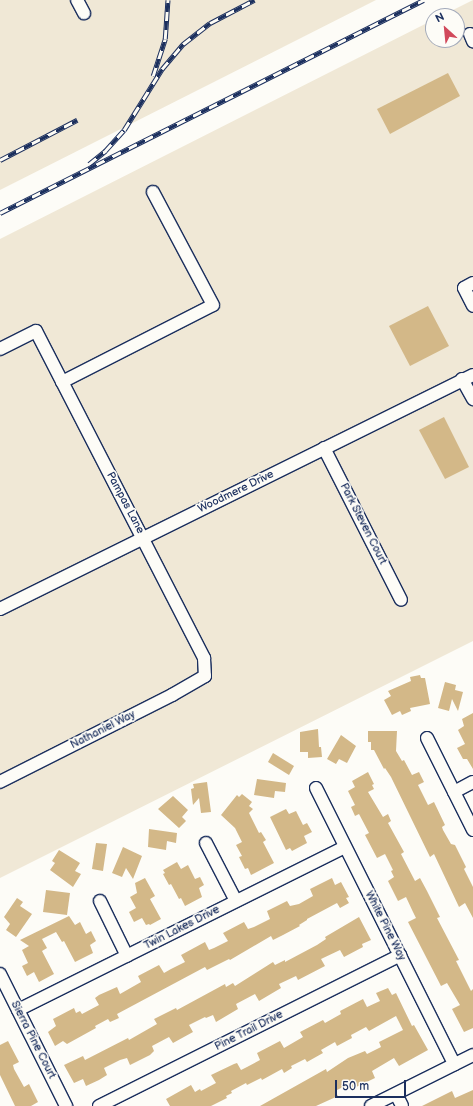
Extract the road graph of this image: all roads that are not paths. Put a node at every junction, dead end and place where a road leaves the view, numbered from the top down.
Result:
1 (77, 0) edge
2 (84, 13) dead end
3 (153, 192) dead end
4 (473, 283) edge
5 (473, 306) edge
6 (0, 350) edge
7 (468, 377) edge
8 (62, 382) junction
9 (473, 399) edge
10 (324, 448) junction
11 (143, 538) junction
12 (401, 600) dead end
13 (0, 609) edge
14 (205, 676) joint
15 (426, 738) dead end
16 (0, 782) edge
17 (473, 782) edge
18 (316, 788) dead end
19 (454, 792) junction
20 (473, 830) edge
21 (206, 843) dead end
22 (345, 847) junction
23 (100, 901) dead end
24 (236, 901) junction
25 (400, 955) junction
26 (127, 956) junction
27 (0, 974) edge
28 (18, 1010) junction
29 (473, 1055) edge
30 (454, 1064) junction
31 (396, 1094) junction
32 (66, 1106) edge
33 (99, 1106) edge
34 (371, 1106) edge
35 (402, 1106) edge

1 - 2 street
3 - 8 street
4 - 5 street
6 - 8 street, Pampas Lane
7 - 9 street
7 - 10 street, Woodmere Drive
8 - 11 street, Pampas Lane
10 - 11 street, Woodmere Drive
10 - 12 street, Park Steven Court
11 - 13 street, Woodmere Drive
11 - 14 street, Pampas Lane
14 - 16 street, Nathaniel Way
15 - 19 street
17 - 19 street
18 - 22 street, White Pine Way
19 - 20 street
21 - 24 street
22 - 24 street, Twin Lakes Drive
22 - 25 street, White Pine Way
23 - 26 street
24 - 26 street, Twin Lakes Drive
25 - 30 street, White Pine Way
25 - 33 street, Pine Trail Drive
26 - 28 street, Twin Lakes Drive
27 - 28 street, Sierra Pine Court
28 - 32 street, Sierra Pine Court
29 - 30 street
30 - 31 street
31 - 34 street
31 - 35 street

